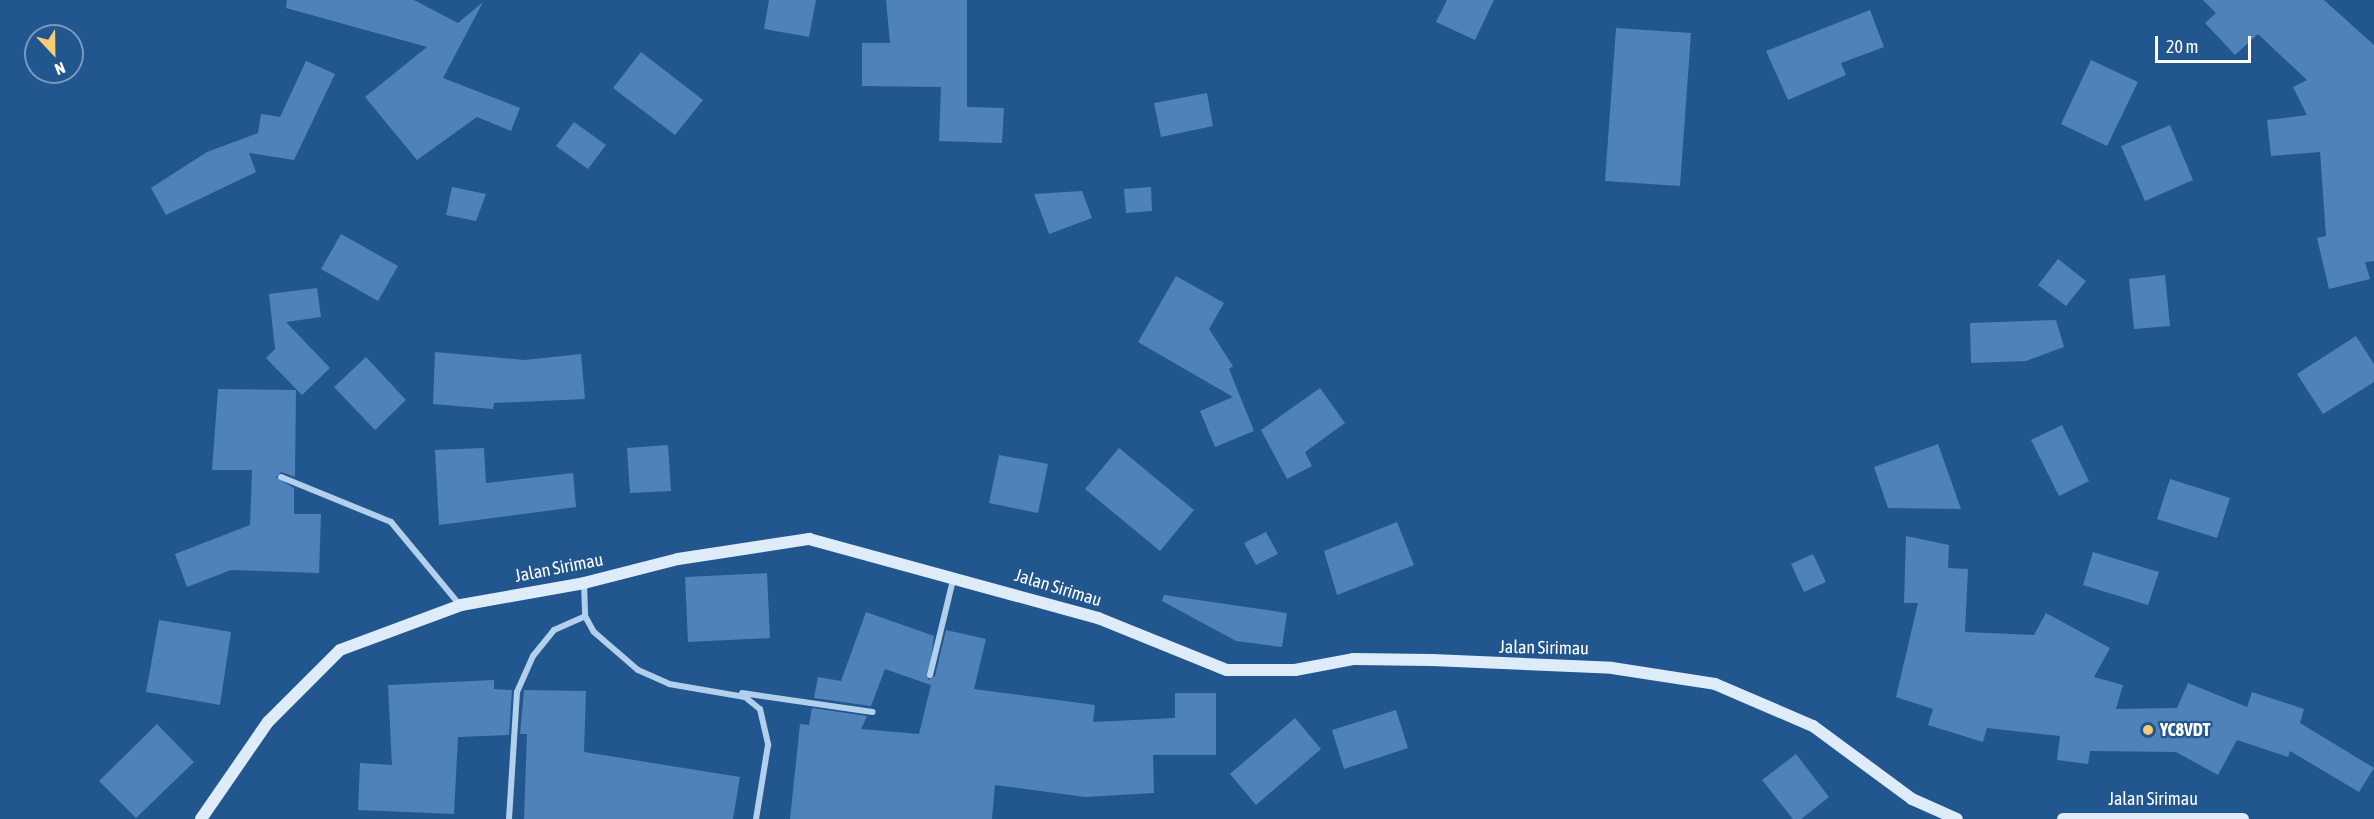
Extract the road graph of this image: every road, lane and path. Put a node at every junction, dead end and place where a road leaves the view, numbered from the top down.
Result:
1 (280, 477) dead end
2 (954, 576) junction
3 (584, 583) junction
4 (461, 605) junction
5 (585, 616) junction
6 (930, 675) dead end
7 (745, 697) junction
8 (873, 712) dead end
9 (201, 819) edge
10 (509, 819) edge
11 (756, 819) edge
12 (1957, 819) edge
13 (2063, 819) edge
14 (2243, 819) edge

1 - 4 street
2 - 3 main road, Jalan Sirimau
2 - 6 street
2 - 12 main road, Jalan Sirimau
3 - 4 main road, Jalan Sirimau
3 - 5 street
4 - 9 main road, Jalan Sirimau
5 - 7 street
5 - 10 street
7 - 8 street
7 - 11 street
13 - 14 main road, Jalan Sirimau

